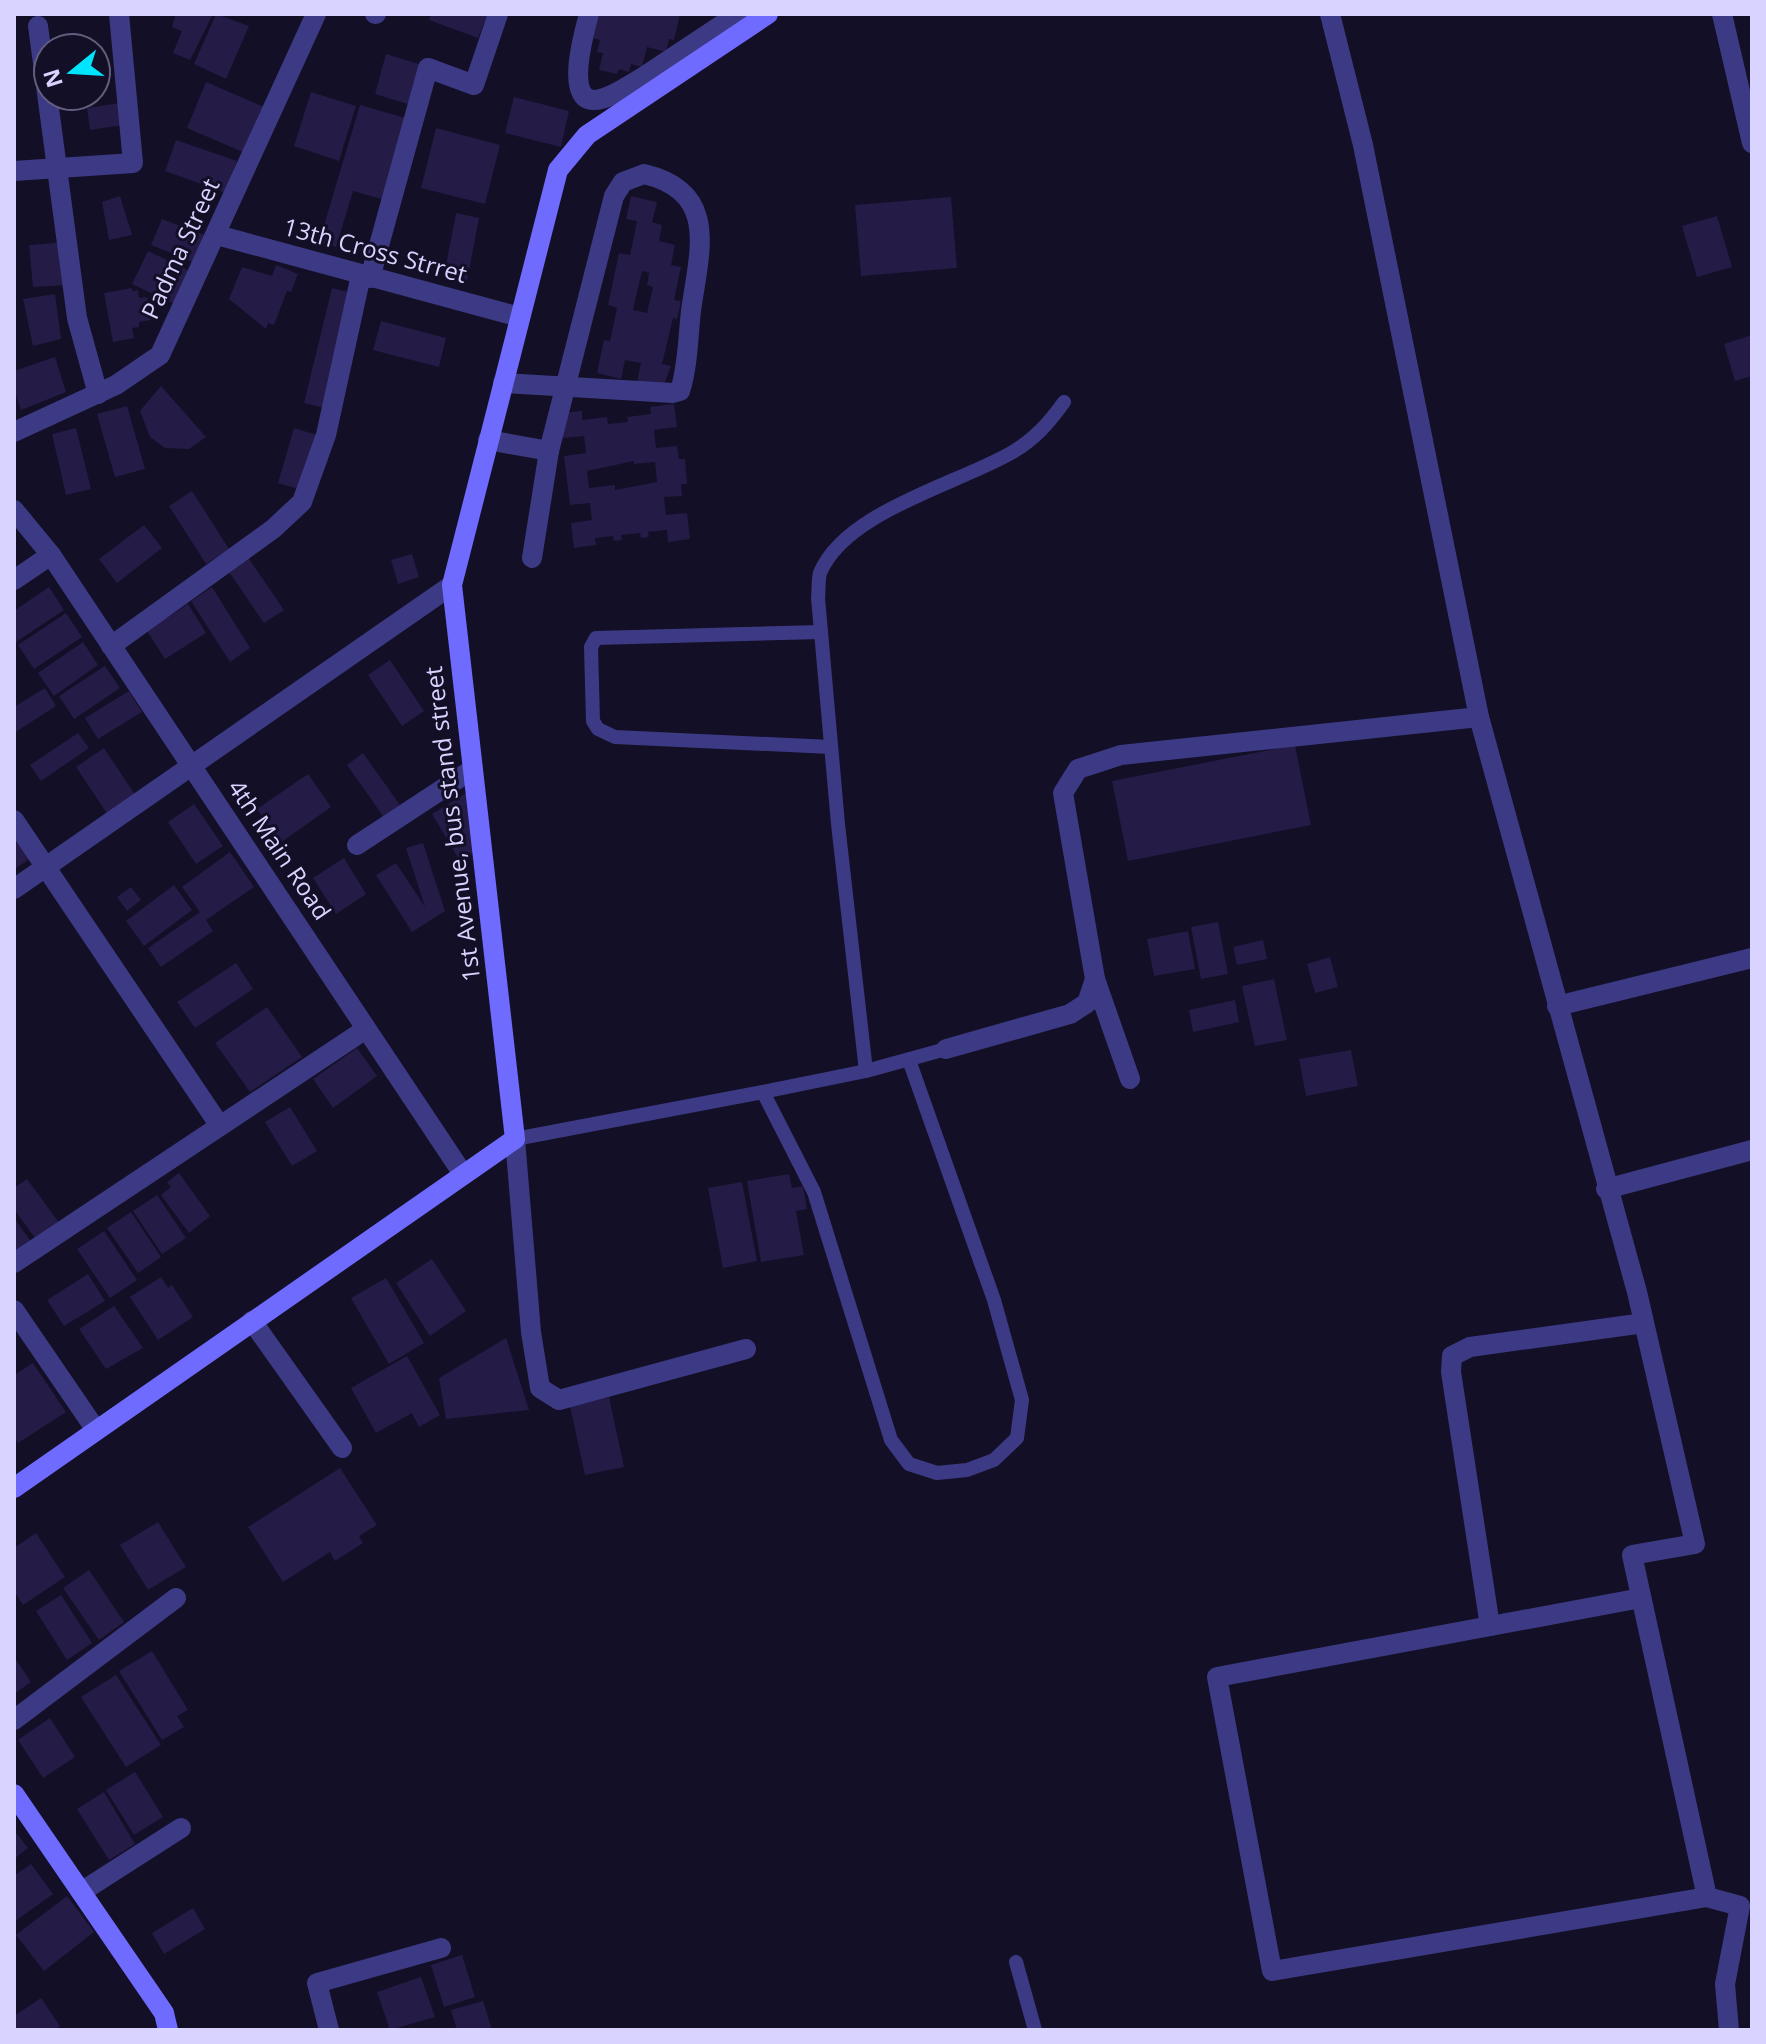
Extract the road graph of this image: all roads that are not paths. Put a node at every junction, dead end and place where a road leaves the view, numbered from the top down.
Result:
1 (119, 14) edge
2 (316, 14) edge
3 (498, 14) edge
4 (589, 14) edge
5 (738, 14) edge
6 (768, 14) edge
7 (1330, 14) edge
8 (1722, 14) edge
9 (38, 26) dead end
10 (644, 87) junction
11 (1752, 143) edge
12 (56, 168) junction
13 (14, 171) edge
14 (217, 235) junction
15 (366, 276) junction
16 (520, 317) junction
17 (503, 383) junction
18 (563, 387) junction
19 (98, 394) junction
20 (1064, 402) dead end
21 (14, 432) edge
22 (488, 440) junction
23 (549, 451) junction
24 (14, 510) edge
25 (51, 555) junction
26 (532, 558) dead end
27 (14, 580) edge
28 (452, 585) junction
29 (821, 632) junction
30 (111, 646) junction
31 (1479, 717) junction
32 (831, 747) junction
33 (191, 766) junction
34 (473, 769) junction
35 (14, 820) edge
36 (357, 845) dead end
37 (45, 868) junction
38 (14, 889) edge
39 (1752, 958) edge
40 (1095, 979) junction
41 (1557, 1006) junction
42 (366, 1029) junction
43 (946, 1049) joint
44 (909, 1060) junction
45 (866, 1071) junction
46 (1130, 1079) dead end
47 (763, 1092) junction
48 (220, 1126) junction
49 (515, 1139) junction
50 (1752, 1150) edge
51 (463, 1174) junction
52 (1606, 1189) junction
53 (14, 1263) edge
54 (14, 1310) edge
55 (252, 1321) junction
56 (1644, 1323) junction
57 (746, 1349) dead end
58 (96, 1430) junction
59 (342, 1448) dead end
60 (14, 1488) edge
61 (176, 1598) dead end
62 (1641, 1598) junction
63 (1490, 1626) junction
64 (14, 1720) edge
65 (14, 1794) edge
66 (181, 1828) dead end
67 (81, 1892) junction
68 (1707, 1897) junction
69 (441, 1948) dead end
70 (1016, 1962) dead end
71 (168, 2030) edge
72 (329, 2030) edge
73 (1035, 2030) edge
74 (1729, 2030) edge

1 - 12 street
2 - 14 street, Padma Street
3 - 15 street
4 - 10 street
5 - 10 street
6 - 10 street, 1st Avenue, bus stand street
7 - 31 street
8 - 11 street
9 - 12 street
10 - 16 street, 1st Avenue, bus stand street
12 - 13 street
12 - 19 street
14 - 15 street, 13th Cross Strret
14 - 19 street, Padma Street
15 - 16 street, 13th Cross Strret
15 - 30 street
16 - 17 street, 1st Avenue, bus stand street
17 - 18 street
17 - 22 street, 1st Avenue, bus stand street
18 - 18 street
18 - 23 street
19 - 21 street, Padma Street
20 - 29 lane
22 - 23 street
22 - 28 street, 1st Avenue, bus stand street
23 - 26 street
24 - 25 street
25 - 27 street
25 - 30 street, 4th Main Road
28 - 33 street
28 - 34 street, 1st Avenue, bus stand street
29 - 32 lane
29 - 32 lane
30 - 33 street, 4th Main Road
31 - 40 street
31 - 41 street
32 - 45 lane
33 - 37 street
33 - 42 street, 4th Main Road
34 - 36 street
34 - 49 street, 1st Avenue, bus stand street
35 - 37 street
37 - 38 street
37 - 48 street
39 - 41 street
40 - 43 street
40 - 46 street
41 - 52 street
42 - 48 street
42 - 51 street, 4th Main Road
43 - 44 lane
44 - 45 lane
44 - 47 lane
45 - 47 lane
47 - 49 lane
48 - 53 street
49 - 51 street
49 - 57 street
50 - 52 street
51 - 55 street
52 - 56 street
54 - 58 street
55 - 58 street
55 - 59 street
56 - 62 street
56 - 63 street
58 - 60 street
61 - 64 street
62 - 63 street
62 - 68 street
63 - 68 street
65 - 67 street
66 - 67 street
67 - 71 street
68 - 74 street
69 - 72 street
70 - 73 lane

